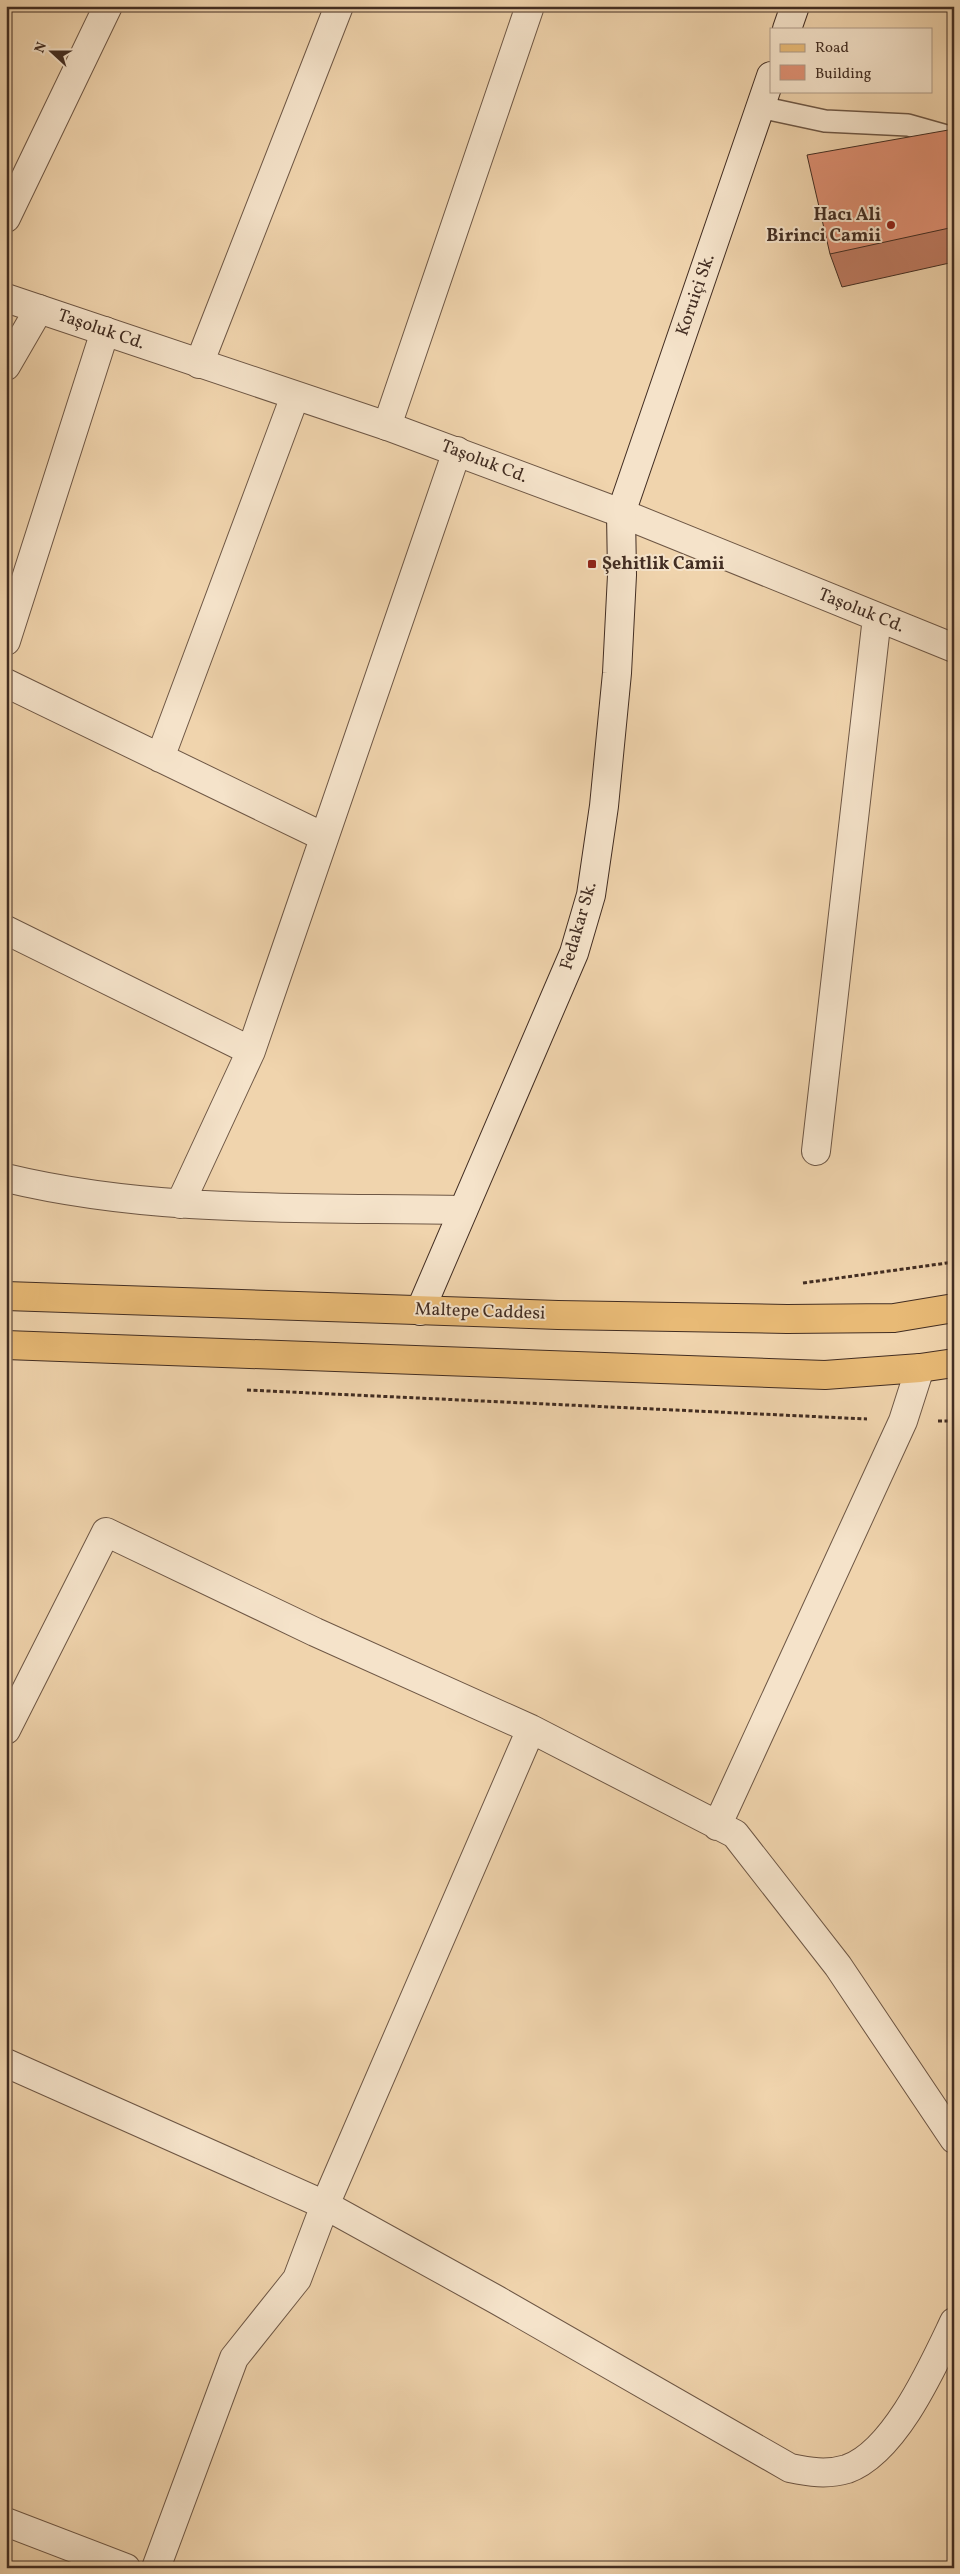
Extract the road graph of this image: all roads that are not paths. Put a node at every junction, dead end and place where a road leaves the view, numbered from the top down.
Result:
1 (108, 6) edge
2 (339, 6) edge
3 (530, 6) edge
4 (795, 6) edge
5 (787, 28) edge
6 (770, 79) edge
7 (760, 108) junction
8 (954, 138) edge
9 (6, 218) edge
10 (6, 298) edge
11 (39, 309) junction
12 (105, 332) junction
13 (199, 364) junction
14 (6, 366) edge
15 (295, 396) junction
16 (387, 426) junction
17 (457, 451) junction
18 (621, 513) junction
19 (878, 618) junction
20 (6, 641) edge
21 (954, 648) edge
22 (6, 683) edge
23 (160, 758) junction
24 (324, 837) junction
25 (6, 930) edge
26 (251, 1051) junction
27 (816, 1151) dead end
28 (6, 1178) edge
29 (180, 1204) junction
30 (463, 1210) junction
31 (6, 1296) edge
32 (954, 1308) edge
33 (420, 1310) junction
34 (6, 1345) edge
35 (954, 1363) edge
36 (920, 1368) junction
37 (954, 1377) edge
38 (531, 1729) junction
39 (6, 1730) edge
40 (717, 1826) junction
41 (6, 2062) edge
42 (954, 2140) edge
43 (325, 2206) junction
44 (954, 2322) edge
45 (6, 2522) edge
46 (126, 2568) edge
47 (156, 2568) edge

1 - 9 street
2 - 13 street
3 - 16 street
4 - 5 street
6 - 7 street, Koruiçi Sk.
7 - 8 lane
7 - 18 street, Koruiçi Sk.
10 - 11 street, Taşoluk Cd.
11 - 12 street, Taşoluk Cd.
11 - 14 street
12 - 13 street, Taşoluk Cd.
12 - 20 street
13 - 15 street, Taşoluk Cd.
15 - 16 street, Taşoluk Cd.
15 - 23 street
16 - 17 street, Taşoluk Cd.
17 - 18 street, Taşoluk Cd.
17 - 24 street
18 - 19 street, Taşoluk Cd.
18 - 30 street, Fedakar Sk.
19 - 21 street, Taşoluk Cd.
19 - 27 street
22 - 23 street
23 - 24 street
24 - 26 street
25 - 26 street
26 - 29 street
28 - 29 street
29 - 30 street
30 - 33 street, Fedakar Sk.
31 - 33 main road, Maltepe Caddesi
32 - 33 main road, Maltepe Caddesi
34 - 36 main road
35 - 36 main road
36 - 37 street
36 - 40 street
38 - 39 street
38 - 40 street
38 - 43 street
40 - 42 street
41 - 43 street
43 - 44 street
43 - 47 street
45 - 46 street

